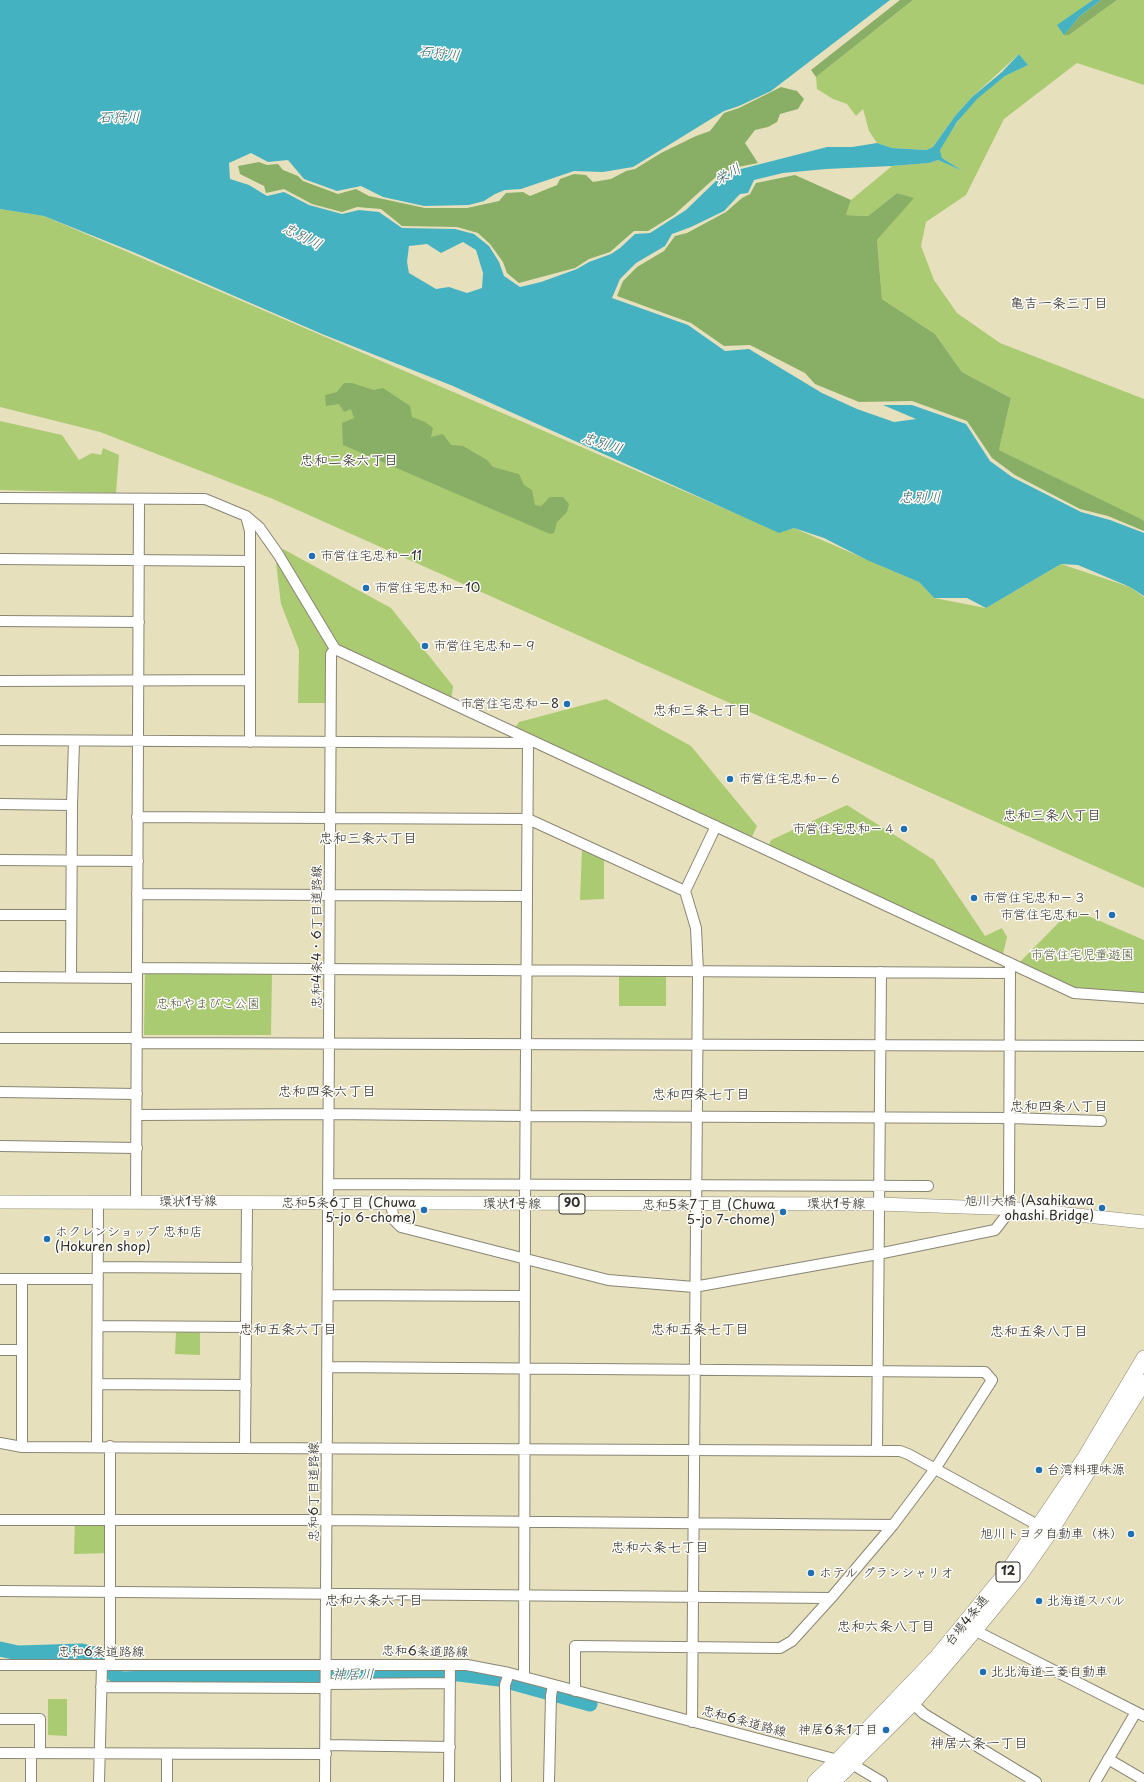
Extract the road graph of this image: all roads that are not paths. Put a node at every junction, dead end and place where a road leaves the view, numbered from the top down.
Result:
1 (0, 498) edge
2 (139, 499) junction
3 (246, 516) junction
4 (0, 560) edge
5 (139, 560) junction
6 (250, 561) junction
7 (0, 621) edge
8 (139, 622) junction
9 (335, 649) junction
10 (250, 680) junction
11 (0, 681) edge
12 (138, 682) junction
13 (0, 740) edge
14 (74, 740) junction
15 (138, 741) junction
16 (332, 741) junction
17 (528, 741) junction
18 (250, 742) junction
19 (0, 804) edge
20 (72, 805) junction
21 (137, 817) junction
22 (331, 818) junction
23 (528, 819) junction
24 (716, 826) junction
25 (0, 860) edge
26 (71, 860) junction
27 (138, 861) junction
28 (685, 891) junction
29 (137, 894) junction
30 (331, 894) junction
31 (527, 896) junction
32 (0, 915) edge
33 (71, 915) junction
34 (1010, 963) junction
35 (330, 970) junction
36 (526, 971) junction
37 (698, 972) junction
38 (881, 972) junction
39 (137, 973) junction
40 (1010, 973) junction
41 (0, 977) edge
42 (71, 977) junction
43 (1144, 998) edge
44 (0, 1038) edge
45 (137, 1040) junction
46 (330, 1042) junction
47 (526, 1044) junction
48 (696, 1044) junction
49 (881, 1044) junction
50 (1144, 1046) edge
51 (1010, 1047) junction
52 (0, 1092) edge
53 (137, 1094) junction
54 (329, 1114) junction
55 (137, 1115) junction
56 (525, 1116) junction
57 (696, 1116) junction
58 (880, 1118) junction
59 (1010, 1118) junction
60 (1101, 1121) dead end
61 (0, 1146) edge
62 (137, 1148) junction
63 (328, 1184) junction
64 (525, 1185) junction
65 (696, 1186) junction
66 (879, 1186) junction
67 (928, 1186) dead end
68 (0, 1202) edge
69 (247, 1202) junction
70 (328, 1202) junction
71 (98, 1203) junction
72 (136, 1203) junction
73 (696, 1203) junction
74 (391, 1204) junction
75 (525, 1204) junction
76 (878, 1204) junction
77 (1008, 1208) junction
78 (1144, 1222) edge
79 (878, 1254) junction
80 (525, 1260) junction
81 (98, 1267) junction
82 (247, 1268) junction
83 (0, 1279) edge
84 (98, 1279) junction
85 (22, 1280) junction
86 (694, 1287) junction
87 (328, 1295) junction
88 (525, 1296) junction
89 (98, 1326) junction
90 (246, 1327) junction
91 (0, 1350) edge
92 (22, 1350) junction
93 (1144, 1358) edge
94 (328, 1366) junction
95 (524, 1368) junction
96 (695, 1371) junction
97 (877, 1372) junction
98 (1144, 1382) edge
99 (98, 1384) junction
100 (246, 1385) junction
101 (0, 1443) edge
102 (97, 1446) junction
103 (110, 1446) junction
104 (22, 1447) junction
105 (245, 1447) junction
106 (328, 1448) junction
107 (524, 1449) junction
108 (877, 1450) junction
109 (694, 1451) junction
110 (935, 1469) junction
111 (110, 1519) junction
112 (0, 1520) edge
113 (327, 1520) junction
114 (524, 1522) junction
115 (694, 1523) junction
116 (892, 1525) junction
117 (1045, 1529) junction
118 (0, 1592) edge
119 (110, 1593) junction
120 (327, 1595) junction
121 (523, 1596) junction
122 (693, 1597) junction
123 (831, 1598) junction
124 (970, 1628) junction
125 (694, 1648) junction
126 (0, 1665) edge
127 (106, 1665) junction
128 (450, 1674) junction
129 (524, 1677) junction
130 (326, 1678) junction
131 (507, 1678) junction
132 (101, 1687) junction
133 (552, 1690) junction
134 (575, 1691) junction
135 (908, 1699) junction
136 (1140, 1714) edge
137 (0, 1719) edge
138 (692, 1722) junction
139 (450, 1748) junction
140 (326, 1750) junction
141 (36, 1752) junction
142 (0, 1753) edge
143 (99, 1753) junction
144 (167, 1754) junction
145 (1108, 1759) junction
146 (845, 1762) junction
147 (1144, 1780) edge
148 (32, 1782) edge
149 (99, 1782) edge
150 (167, 1782) edge
151 (325, 1782) edge
152 (450, 1782) edge
153 (506, 1782) edge
154 (549, 1782) edge
155 (814, 1782) edge
156 (833, 1782) edge
157 (882, 1782) edge
158 (1036, 1782) edge
159 (1095, 1782) edge

1 - 2 street
2 - 3 street
2 - 5 street
3 - 6 street
3 - 9 street
4 - 5 street
5 - 6 street
5 - 8 street
6 - 10 street
7 - 8 street
8 - 12 street
9 - 16 street, 忠和4条4・6丁目道路線
9 - 17 street
10 - 12 street
10 - 18 street
11 - 12 street
12 - 15 street
13 - 14 street
14 - 15 street
14 - 20 street
15 - 18 street
15 - 21 street
16 - 17 street
16 - 18 street
16 - 22 street, 忠和4条4・6丁目道路線
17 - 23 street
17 - 24 street
19 - 20 street
20 - 26 street
21 - 22 street
21 - 27 street
22 - 23 street
22 - 30 street, 忠和4条4・6丁目道路線
23 - 28 street
23 - 31 street
24 - 28 street
24 - 34 street
25 - 26 street
26 - 27 street
26 - 33 street
27 - 29 street
28 - 37 street
29 - 30 street
29 - 39 street
30 - 31 street
30 - 35 street, 忠和4条4・6丁目道路線
31 - 36 street
32 - 33 street
33 - 42 street
34 - 40 street
34 - 43 street
35 - 36 street
35 - 39 street
35 - 46 street, 忠和4条4・6丁目道路線
36 - 37 street
36 - 47 street
37 - 38 street
37 - 48 street
38 - 40 street
38 - 49 street
39 - 42 street
39 - 45 street
40 - 51 street
41 - 42 street
44 - 45 street
45 - 46 street
45 - 53 street
46 - 47 street
46 - 54 street, 忠和4条4・6丁目道路線
47 - 48 street
47 - 56 street
48 - 49 street
48 - 57 street
49 - 51 street
49 - 58 street
50 - 51 street
51 - 59 street
52 - 53 street
53 - 55 street
54 - 55 street
54 - 56 street
54 - 63 street, 忠和4条4・6丁目道路線
55 - 62 street
56 - 57 street
56 - 64 street
57 - 58 street
57 - 65 street
58 - 59 street
58 - 66 street
59 - 60 street
59 - 77 street
61 - 62 street
62 - 72 street
63 - 64 street
63 - 70 street, 忠和4条4・6丁目道路線
64 - 65 street
64 - 75 street
65 - 66 street
65 - 73 street
66 - 67 street
66 - 76 street
68 - 71 main road, 環状1号線 / 90
69 - 70 main road, 環状1号線 / 90
69 - 72 main road, 環状1号線 / 90
69 - 82 street
70 - 74 main road, 環状1号線 / 90
70 - 87 street, 忠和6丁目道路線
71 - 72 main road, 環状1号線 / 90
71 - 81 street
73 - 75 main road, 環状1号線 / 90
73 - 76 main road, 環状1号線 / 90
73 - 86 street
74 - 75 main road, 環状1号線 / 90
74 - 80 street
75 - 80 street
76 - 77 main road, 環状1号線 / 90
76 - 79 street
77 - 78 main road, 環状1号線 / 90
77 - 79 street
79 - 86 street
79 - 97 street
80 - 86 street
80 - 88 street
81 - 82 street
81 - 84 street
82 - 90 street
83 - 85 street
84 - 85 street
84 - 89 street
85 - 92 street
86 - 96 street
87 - 88 street
87 - 94 street, 忠和6丁目道路線
88 - 95 street
89 - 90 street
89 - 99 street
90 - 100 street
91 - 92 street
92 - 104 street
93 - 117 highway, 台場4条通 / 12
94 - 95 street
94 - 106 street, 忠和6丁目道路線
95 - 96 street
95 - 107 street
96 - 97 street
96 - 109 street
97 - 108 street
97 - 110 street
98 - 117 highway, 台場4条通 / 12
99 - 100 street
99 - 102 street
100 - 105 street
101 - 104 street
102 - 103 street
102 - 104 street
103 - 105 street
103 - 111 street
105 - 106 street
106 - 107 street
106 - 113 street, 忠和6丁目道路線
107 - 109 street
107 - 114 street
108 - 109 street
108 - 110 street
109 - 115 street
110 - 116 street
110 - 117 street
111 - 112 street
111 - 113 street
111 - 119 street
113 - 114 street
113 - 120 street, 忠和6丁目道路線
114 - 115 street
114 - 121 street
115 - 116 street
115 - 122 street
116 - 123 street
117 - 124 highway, 台場4条通 / 12
118 - 119 street
119 - 120 street
119 - 127 street
120 - 121 street
120 - 130 street, 忠和6丁目道路線
121 - 122 street
121 - 129 street
122 - 123 street
122 - 125 street
123 - 125 street
124 - 135 highway, 台場4条通 / 12
124 - 136 street
125 - 134 street
125 - 138 street
126 - 127 street, 忠和6条道路線
127 - 130 street, 忠和6条道路線
127 - 132 street
128 - 130 street
128 - 130 street, 忠和6条道路線
128 - 131 street, 忠和6条道路線
128 - 139 street
129 - 131 street, 忠和6条道路線
129 - 133 street, 忠和6条道路線
130 - 132 street
130 - 140 street, 忠和6丁目道路線
131 - 153 street
132 - 143 street
133 - 134 street, 忠和6条道路線
133 - 154 street
134 - 138 street, 忠和6条道路線
135 - 146 highway, 台場4条通 / 12
135 - 158 street
136 - 145 street
137 - 141 street
138 - 146 street, 忠和6条道路線
139 - 140 street
139 - 152 street
140 - 144 street
140 - 151 street, 忠和6丁目道路線
141 - 142 street
141 - 143 street
141 - 148 street
143 - 144 street
143 - 149 street
144 - 150 street
145 - 147 street
145 - 159 street
146 - 155 highway, 台場4条通 / 12
146 - 156 highway, 台場4条通 / 12
146 - 157 street, 忠和6条道路線

